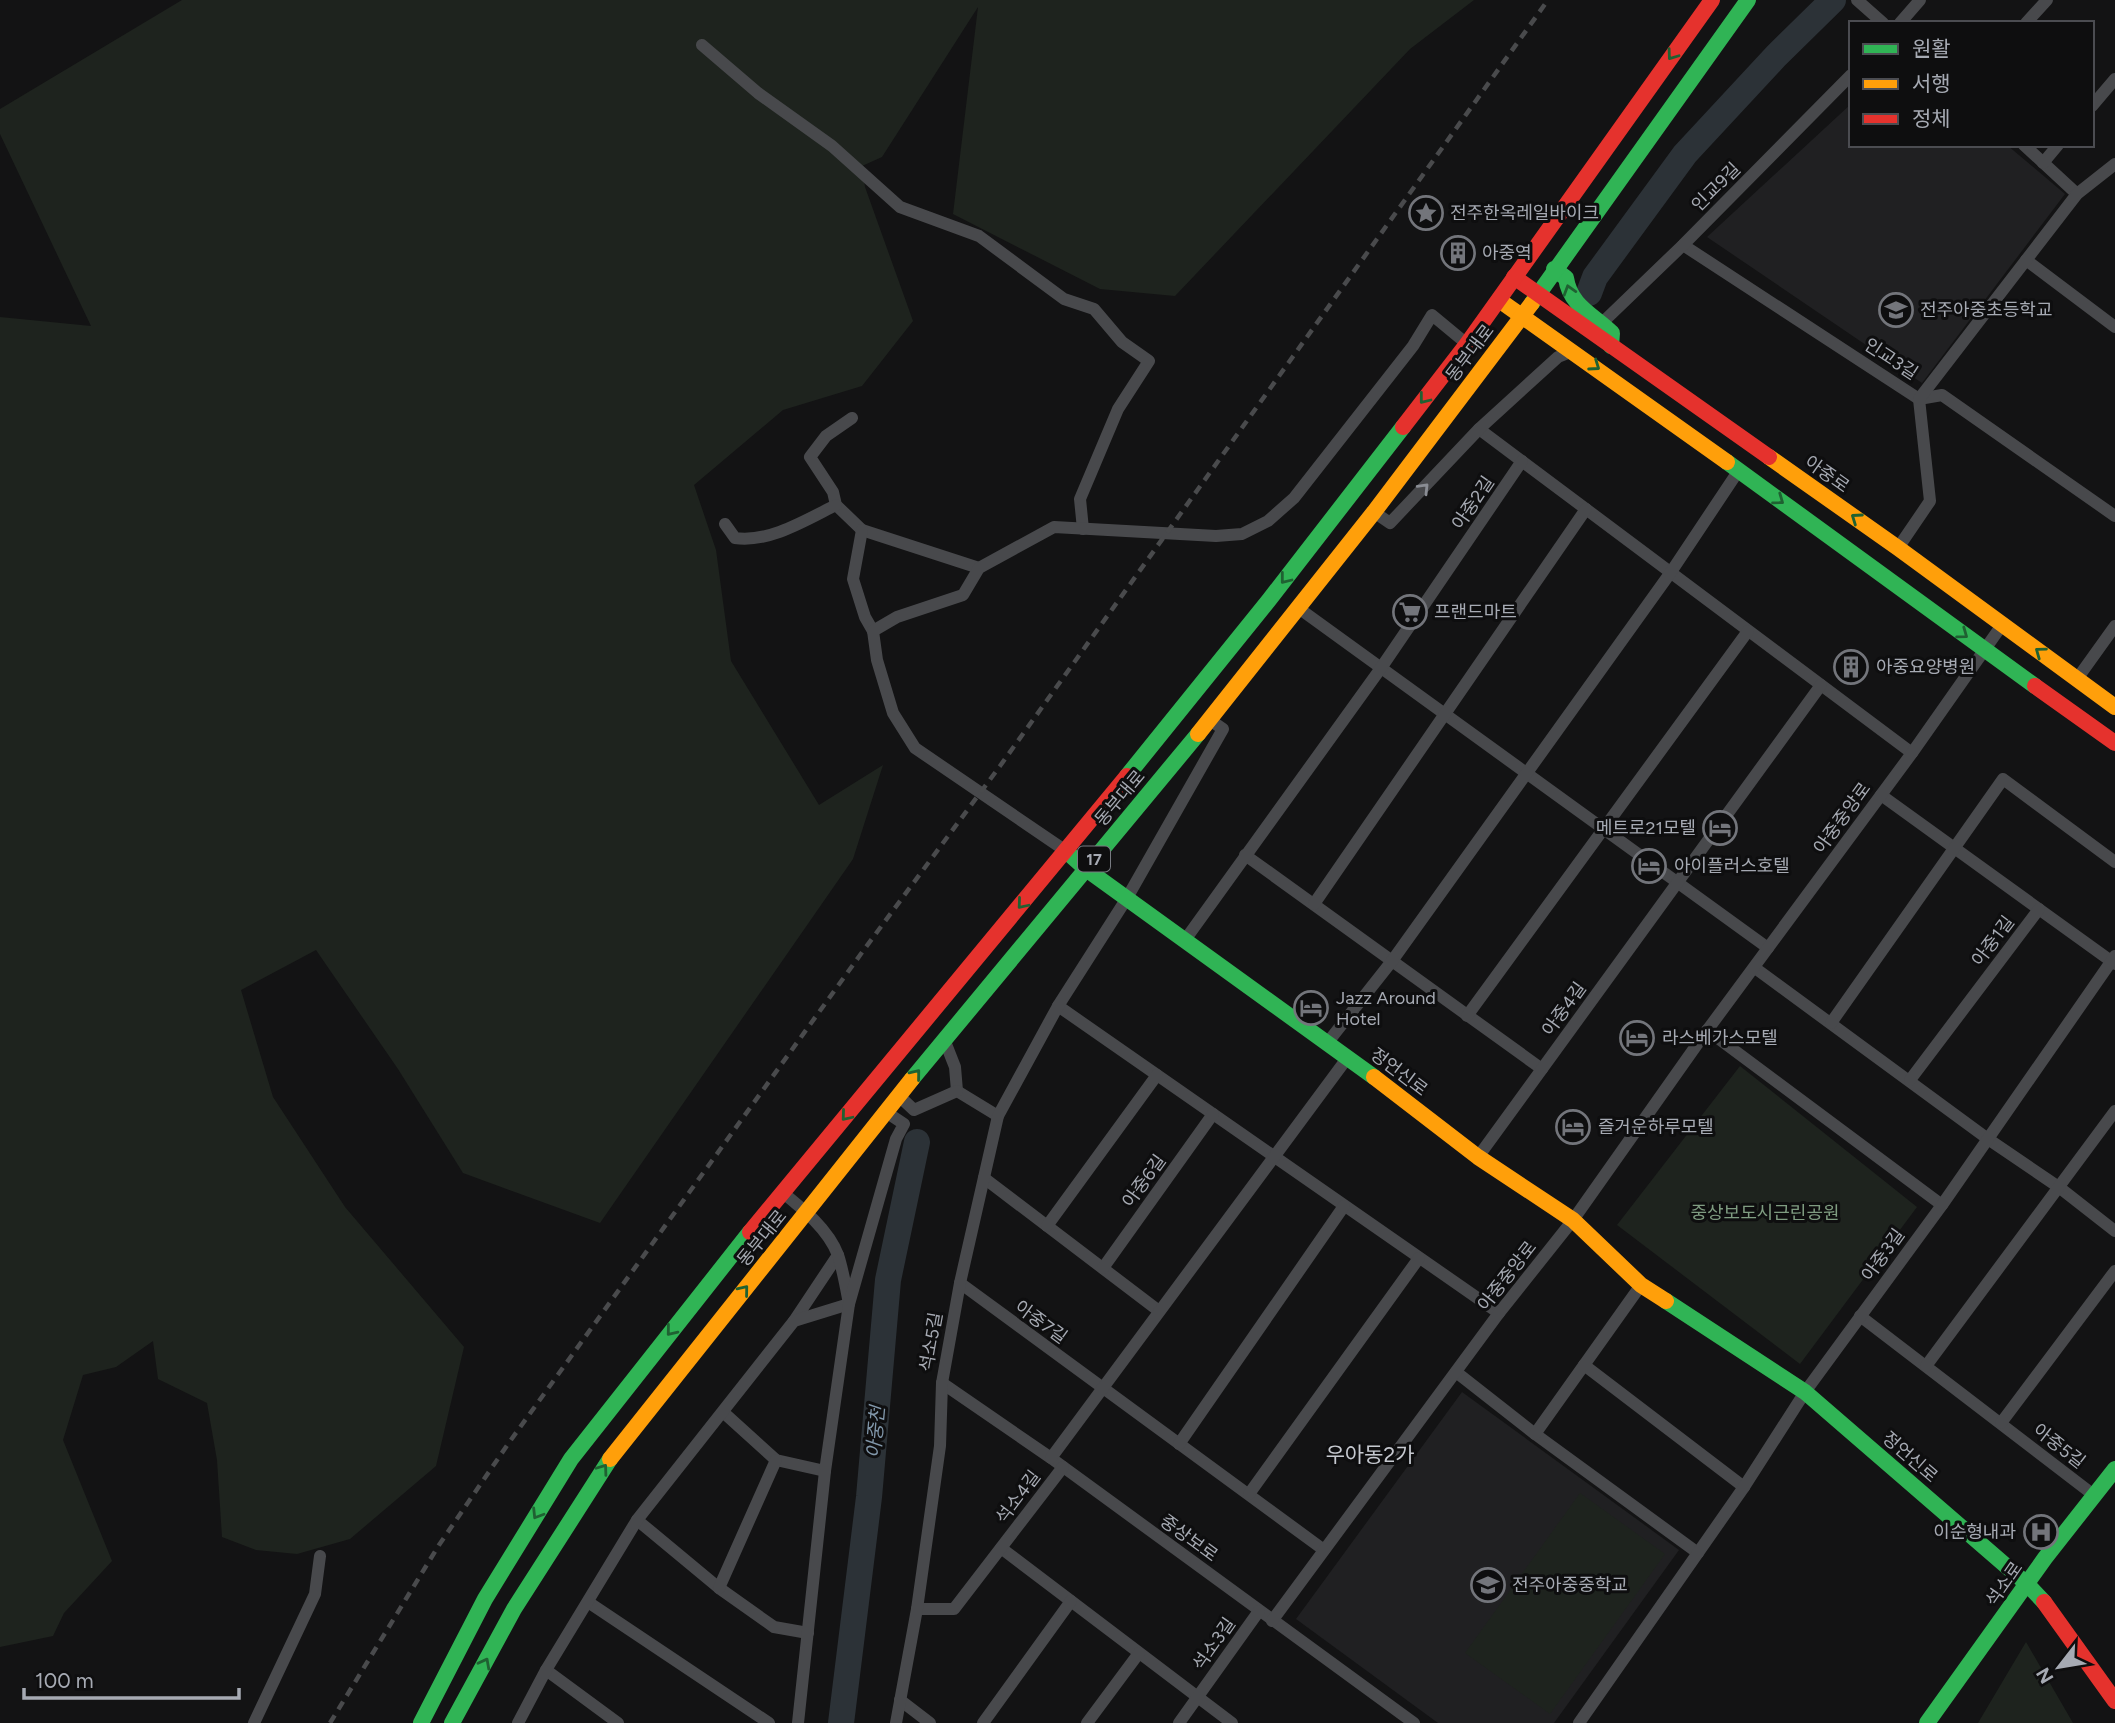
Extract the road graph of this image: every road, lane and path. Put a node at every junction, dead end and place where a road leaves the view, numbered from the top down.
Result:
1 (1712, 0) edge
2 (1748, 0) edge
3 (1857, 0) edge
4 (1920, 0) edge
5 (2047, 0) edge
6 (1881, 21) edge
7 (1902, 21) edge
8 (2028, 21) edge
9 (702, 45) dead end
10 (1849, 77) edge
11 (2115, 79) edge
12 (2094, 104) edge
13 (2026, 147) edge
14 (2056, 147) edge
15 (2043, 163) junction
16 (2115, 164) edge
17 (2077, 194) junction
18 (1683, 245) junction
19 (2026, 260) junction
20 (1554, 270) junction
21 (1514, 276) junction
22 (1537, 293) junction
23 (1499, 300) junction
24 (1522, 316) junction
25 (1603, 322) junction
26 (2115, 327) edge
27 (1467, 344) junction
28 (1611, 346) junction
29 (1573, 351) junction
30 (1919, 398) junction
31 (852, 418) dead end
32 (1479, 429) junction
33 (1522, 461) junction
34 (1739, 470) junction
35 (836, 505) junction
36 (1586, 509) junction
37 (1374, 512) junction
38 (2115, 516) edge
39 (725, 524) dead end
40 (1083, 529) junction
41 (862, 530) junction
42 (1898, 548) junction
43 (979, 568) junction
44 (1671, 572) junction
45 (1297, 607) junction
46 (2003, 625) junction
47 (2115, 626) edge
48 (873, 631) junction
49 (1748, 631) junction
50 (1984, 650) junction
51 (1381, 668) junction
52 (2077, 679) junction
53 (1821, 685) junction
54 (2115, 707) edge
55 (1445, 714) junction
56 (1210, 720) junction
57 (2115, 743) edge
58 (1912, 753) junction
59 (1526, 773) junction
60 (1881, 795) junction
61 (1604, 829) junction
62 (1955, 849) junction
63 (1066, 851) junction
64 (1245, 855) junction
65 (2115, 862) edge
66 (1086, 869) junction
67 (1678, 882) junction
68 (1126, 898) junction
69 (1314, 905) junction
70 (2039, 909) junction
71 (1185, 940) junction
72 (1768, 948) junction
73 (1392, 961) junction
74 (2114, 961) edge
75 (1755, 968) junction
76 (1058, 1006) junction
77 (1467, 1016) junction
78 (1831, 1023) junction
79 (1707, 1030) junction
80 (944, 1039) junction
81 (1328, 1042) junction
82 (2052, 1046) joint
83 (1348, 1057) junction
84 (1542, 1069) junction
85 (1157, 1076) junction
86 (1910, 1080) junction
87 (957, 1091) junction
88 (898, 1095) junction
89 (914, 1110) junction
90 (2115, 1111) edge
91 (886, 1112) junction
92 (1213, 1114) junction
93 (998, 1116) junction
94 (904, 1124) junction
95 (1988, 1139) junction
96 (1273, 1156) junction
97 (1478, 1157) junction
98 (984, 1178) junction
99 (2060, 1188) junction
100 (782, 1192) junction
101 (1942, 1205) junction
102 (1345, 1206) junction
103 (807, 1213) junction
104 (1573, 1220) junction
105 (1047, 1226) junction
106 (2115, 1231) edge
107 (838, 1255) junction
108 (1419, 1258) junction
109 (1103, 1268) junction
110 (2115, 1270) edge
111 (960, 1283) junction
112 (1641, 1285) junction
113 (849, 1304) junction
114 (1159, 1311) junction
115 (1499, 1313) junction
116 (1860, 1316) junction
117 (794, 1321) junction
118 (1584, 1365) junction
119 (1926, 1366) junction
120 (1456, 1372) junction
121 (942, 1382) junction
122 (1102, 1388) junction
123 (1805, 1392) junction
124 (723, 1412) junction
125 (2001, 1423) junction
126 (1535, 1434) junction
127 (1179, 1444) junction
128 (1051, 1458) junction
129 (776, 1460) junction
130 (1063, 1467) junction
131 (2115, 1469) edge
132 (825, 1471) junction
133 (1744, 1487) junction
134 (1248, 1494) junction
135 (2095, 1496) junction
136 (637, 1520) junction
137 (1001, 1548) junction
138 (1324, 1550) junction
139 (1698, 1553) junction
140 (320, 1556) dead end
141 (2027, 1584) junction
142 (719, 1588) junction
143 (1071, 1601) junction
144 (588, 1602) junction
145 (917, 1609) junction
146 (1259, 1611) junction
147 (1272, 1621) junction
148 (1103, 1625) joint
149 (808, 1633) junction
150 (1139, 1653) junction
151 (546, 1670) junction
152 (1197, 1697) junction
153 (900, 1700) junction
154 (2115, 1701) edge
155 (254, 1723) edge
156 (421, 1723) edge
157 (453, 1723) edge
158 (518, 1723) edge
159 (618, 1723) edge
160 (769, 1723) edge
161 (798, 1723) edge
162 (896, 1723) edge
163 (930, 1723) edge
164 (983, 1723) edge
165 (1087, 1723) edge
166 (1179, 1723) edge
167 (1232, 1723) edge
168 (1414, 1723) edge
169 (1579, 1723) edge
170 (1927, 1723) edge

1 -> 21 main road, 동부대로 / 17
2 - 20 main road, 동부대로 / 17
3 - 6 street
4 - 7 street
5 - 8 street
9 - 40 street
10 - 18 street, 인교9길
11 - 12 street
13 - 15 street
14 - 15 street
15 - 17 street
16 - 17 street
17 - 19 street
18 - 25 street, 인교9길
18 - 30 street, 인교3길
19 - 26 street
19 - 30 street
20 - 22 main road, 동부대로 / 17
25 -> 20 main road
21 - 22 main road, 아중로
21 - 23 main road, 동부대로 / 17
22 - 24 main road, 동부대로 / 17
22 - 28 main road, 아중로
23 - 24 main road
23 - 27 main road, 동부대로 / 17
24 - 29 main road
24 - 37 main road, 동부대로 / 17
25 - 28 main road
27 - 40 street
27 -> 63 main road, 동부대로 / 17
42 -> 28 main road, 아중로
29 - 32 street
29 -> 34 main road
30 - 38 street, 인교3길
30 - 42 street
31 - 35 street
32 - 33 street
37 -> 32 street
33 - 36 street
33 - 51 street, 아중2길
34 - 44 street
34 -> 50 main road
35 - 39 street
35 - 41 street
36 - 44 street
36 - 55 street
37 - 45 main road, 동부대로 / 17
40 - 43 street
41 - 43 street
41 - 48 street
42 - 46 main road, 아중로
43 - 48 street
44 - 49 street
44 - 59 street
45 - 51 street
45 - 56 main road, 동부대로 / 17
46 - 50 street, 아중중앙로
52 -> 46 main road, 아중로
47 - 52 street
48 - 63 street
49 - 53 street
49 - 61 street
50 - 57 main road
50 - 58 street, 아중중앙로
51 - 55 street
51 - 64 street
52 - 54 main road, 아중로
53 - 58 street
53 - 67 street, 아중4길
55 - 59 street
55 - 69 street
56 - 66 main road, 동부대로 / 17
56 - 68 street, 석소5길
58 - 60 street, 아중중앙로
59 - 61 street
59 - 73 street
60 - 62 street, 아중1길
60 - 72 street, 아중중앙로
61 - 67 street
61 - 77 street
62 - 65 street
62 - 70 street, 아중1길
62 - 78 street
63 - 66 main road, 정언신로
63 -> 100 main road, 동부대로 / 17
64 - 69 street
64 - 71 street
66 - 68 main road, 정언신로
66 - 80 main road, 동부대로 / 17
67 - 72 street
67 - 84 street, 아중4길
68 - 71 main road, 정언신로
68 - 76 street, 석소5길
69 - 73 street
70 - 74 street, 아중1길
70 - 86 street, 아중1길
71 - 81 main road, 정언신로
72 - 75 street, 아중중앙로
73 - 77 street
73 - 81 street
74 - 82 street, 아중1길
75 - 78 street
75 - 79 street, 아중중앙로
76 - 85 street
76 - 93 street, 석소5길
77 - 84 street
78 - 86 street
79 - 101 street
79 - 104 street, 아중중앙로
80 - 87 street
88 -> 80 main road, 동부대로 / 17
81 - 83 main road, 정언신로
82 - 95 street, 아중3길
83 - 96 street
83 - 97 main road, 정언신로
84 - 97 street, 아중4길
85 - 92 street
85 - 105 street
86 - 95 street
87 - 89 street
87 - 93 street
88 - 89 street
88 - 91 main road, 동부대로 / 17
89 - 94 street
90 - 99 street
91 - 94 street
91 - 103 main road, 동부대로 / 17
92 - 96 street
92 - 109 street, 아중6길
93 - 98 street, 석소5길
94 - 113 street
95 - 99 street
95 - 101 street, 아중3길
96 - 102 street
96 - 114 street
97 - 104 main road, 정언신로
98 - 105 street
98 - 111 street, 석소5길
99 - 106 street
99 - 119 street
100 - 103 street
100 -> 156 main road, 동부대로 / 17
101 - 116 street, 아중3길
102 - 108 street
102 - 127 street
103 - 107 street
157 -> 103 main road, 동부대로 / 17
104 - 112 main road, 정언신로
104 - 115 street, 아중중앙로
105 - 109 street
107 - 113 street
107 - 117 street
108 - 115 street
108 - 134 street
109 - 114 street
110 - 125 street
111 - 121 street, 석소5길
111 - 122 street, 아중7길
112 - 118 street
112 - 123 main road, 정언신로
113 - 117 street
113 - 132 street
114 - 122 street
115 - 120 street, 아중중앙로
116 - 119 street, 아중5길
116 - 123 street, 아중3길
117 - 124 street
118 - 126 street
118 - 133 street
119 - 125 street, 아중5길
120 - 126 street
120 - 138 street, 아중중앙로
121 - 128 street, 중상보로
121 - 145 street, 석소5길
122 - 127 street, 아중7길
122 - 128 street
123 - 133 street, 아중3길
123 - 141 main road, 정언신로
124 - 129 street
124 - 136 street
125 - 135 street, 아중5길
126 - 139 street
127 - 134 street, 아중7길
128 - 130 street, 중상보로
129 - 132 street
129 - 142 street
130 - 137 street, 석소4길
130 - 146 street, 중상보로
131 - 135 main road, 석소로
132 - 149 street
133 - 139 street, 아중3길
134 - 138 street, 아중7길
135 - 141 main road, 석소로
136 - 142 street
136 - 144 street
137 - 143 street, 석소4길
137 - 145 street, 석소4길
138 - 147 street, 아중중앙로
139 - 169 street, 아중3길
140 - 155 street
141 - 154 main road, 정언신로
141 - 170 main road, 석소로
142 - 149 street
143 - 148 street, 석소4길
143 - 164 street
144 - 151 street
144 - 160 street
145 - 153 street, 석소5길
146 - 147 street, 중상보로
146 - 152 street, 석소3길
147 - 168 street, 중상보로
148 - 150 street, 석소3길
149 - 161 street
150 - 152 street, 석소3길
150 - 165 street
151 - 158 street
151 - 159 street
152 - 166 street, 석소3길
152 - 167 street, 석소3길
153 - 162 street, 석소5길
153 - 163 street

